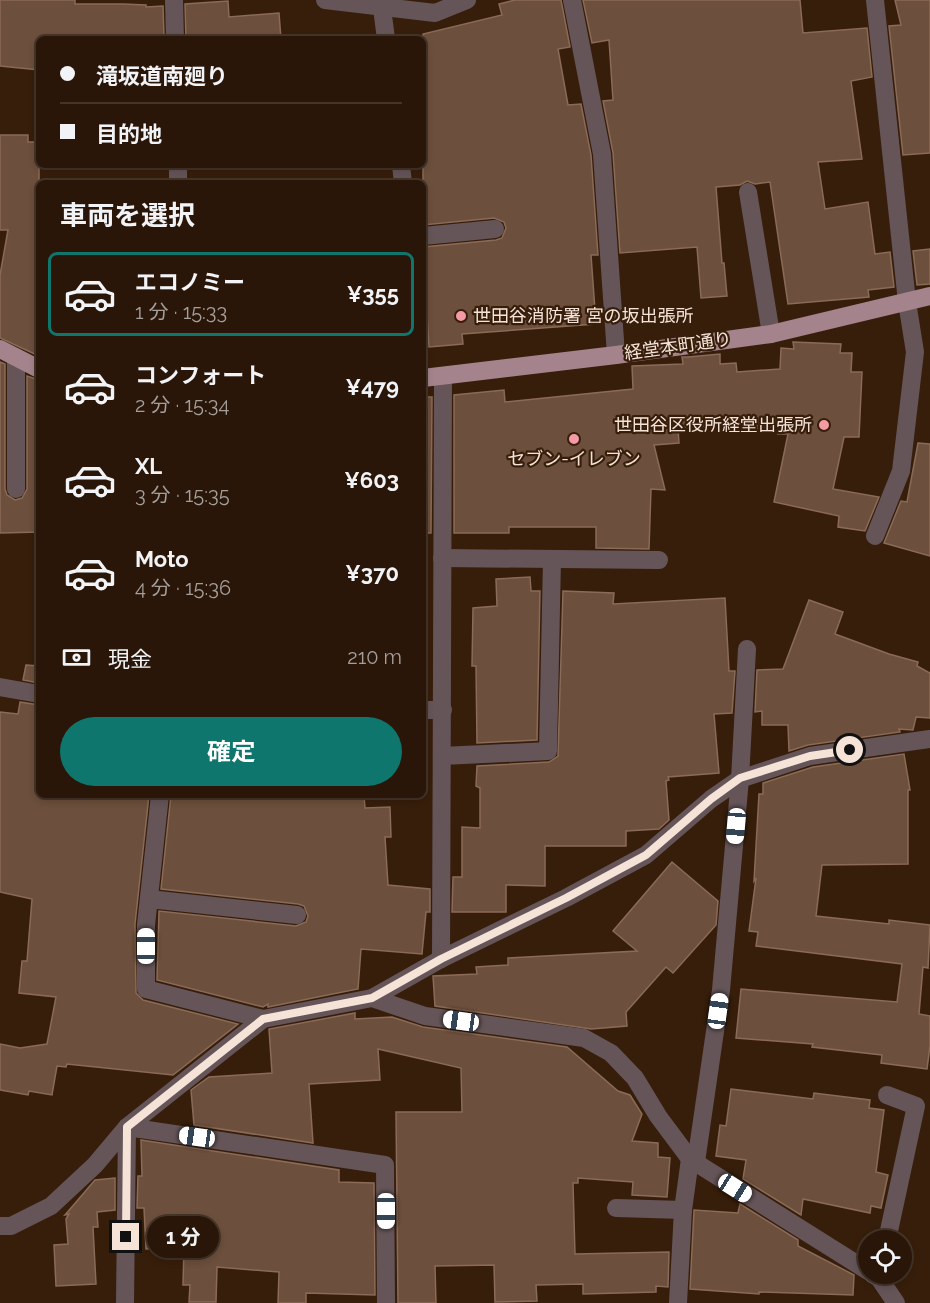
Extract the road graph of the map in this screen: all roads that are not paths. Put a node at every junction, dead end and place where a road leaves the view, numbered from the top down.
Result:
1 (174, 0) edge
2 (325, 0) edge
3 (467, 0) edge
4 (572, 0) edge
5 (875, 0) edge
6 (380, 4) edge
7 (175, 36) edge
8 (385, 36) edge
9 (748, 192) dead end
10 (495, 229) dead end
11 (426, 236) edge
12 (930, 296) edge
13 (907, 302) junction
14 (771, 334) junction
15 (8, 353) edge
16 (616, 355) junction
17 (36, 367) edge
18 (443, 376) junction
19 (426, 378) edge
20 (16, 489) dead end
21 (875, 537) dead end
22 (442, 558) junction
23 (552, 559) junction
24 (659, 560) dead end
25 (747, 649) dead end
26 (0, 687) edge
27 (36, 693) edge
28 (426, 710) edge
29 (442, 710) junction
30 (930, 739) edge
31 (442, 756) junction
32 (740, 778) junction
33 (160, 798) edge
34 (149, 900) junction
35 (297, 915) dead end
36 (441, 959) junction
37 (372, 998) junction
38 (263, 1019) junction
39 (886, 1095) dead end
40 (127, 1127) junction
41 (693, 1161) junction
42 (616, 1208) dead end
43 (683, 1210) junction
44 (0, 1226) edge
45 (889, 1230) edge
46 (858, 1263) edge
47 (882, 1284) edge
48 (125, 1303) edge
49 (386, 1303) edge
50 (678, 1303) edge
51 (896, 1303) edge

1 - 7 street
2 - 6 street
3 - 6 street
4 - 16 street
5 - 13 street
6 - 8 street
9 - 14 street
10 - 11 street
12 - 13 main road, 経堂本町通り
13 - 14 main road, 経堂本町通り
13 - 21 street
14 - 16 main road, 経堂本町通り
15 - 17 main road
15 - 20 street
16 - 18 main road, 経堂本町通り
18 - 19 main road, 経堂本町通り
18 - 22 street
22 - 23 street
22 - 29 street
23 - 24 street
23 - 31 street
25 - 32 street
26 - 27 street
28 - 29 street
29 - 31 street
30 - 32 street
31 - 36 street
32 - 36 street
32 - 41 street
33 - 34 street
34 - 35 street
34 - 38 street
36 - 37 street
37 - 38 street
37 - 41 street
38 - 40 street
39 - 45 street
40 - 44 street
40 - 48 street
40 - 49 street
41 - 43 street
41 - 46 street
42 - 43 street
43 - 50 street
47 - 51 street

